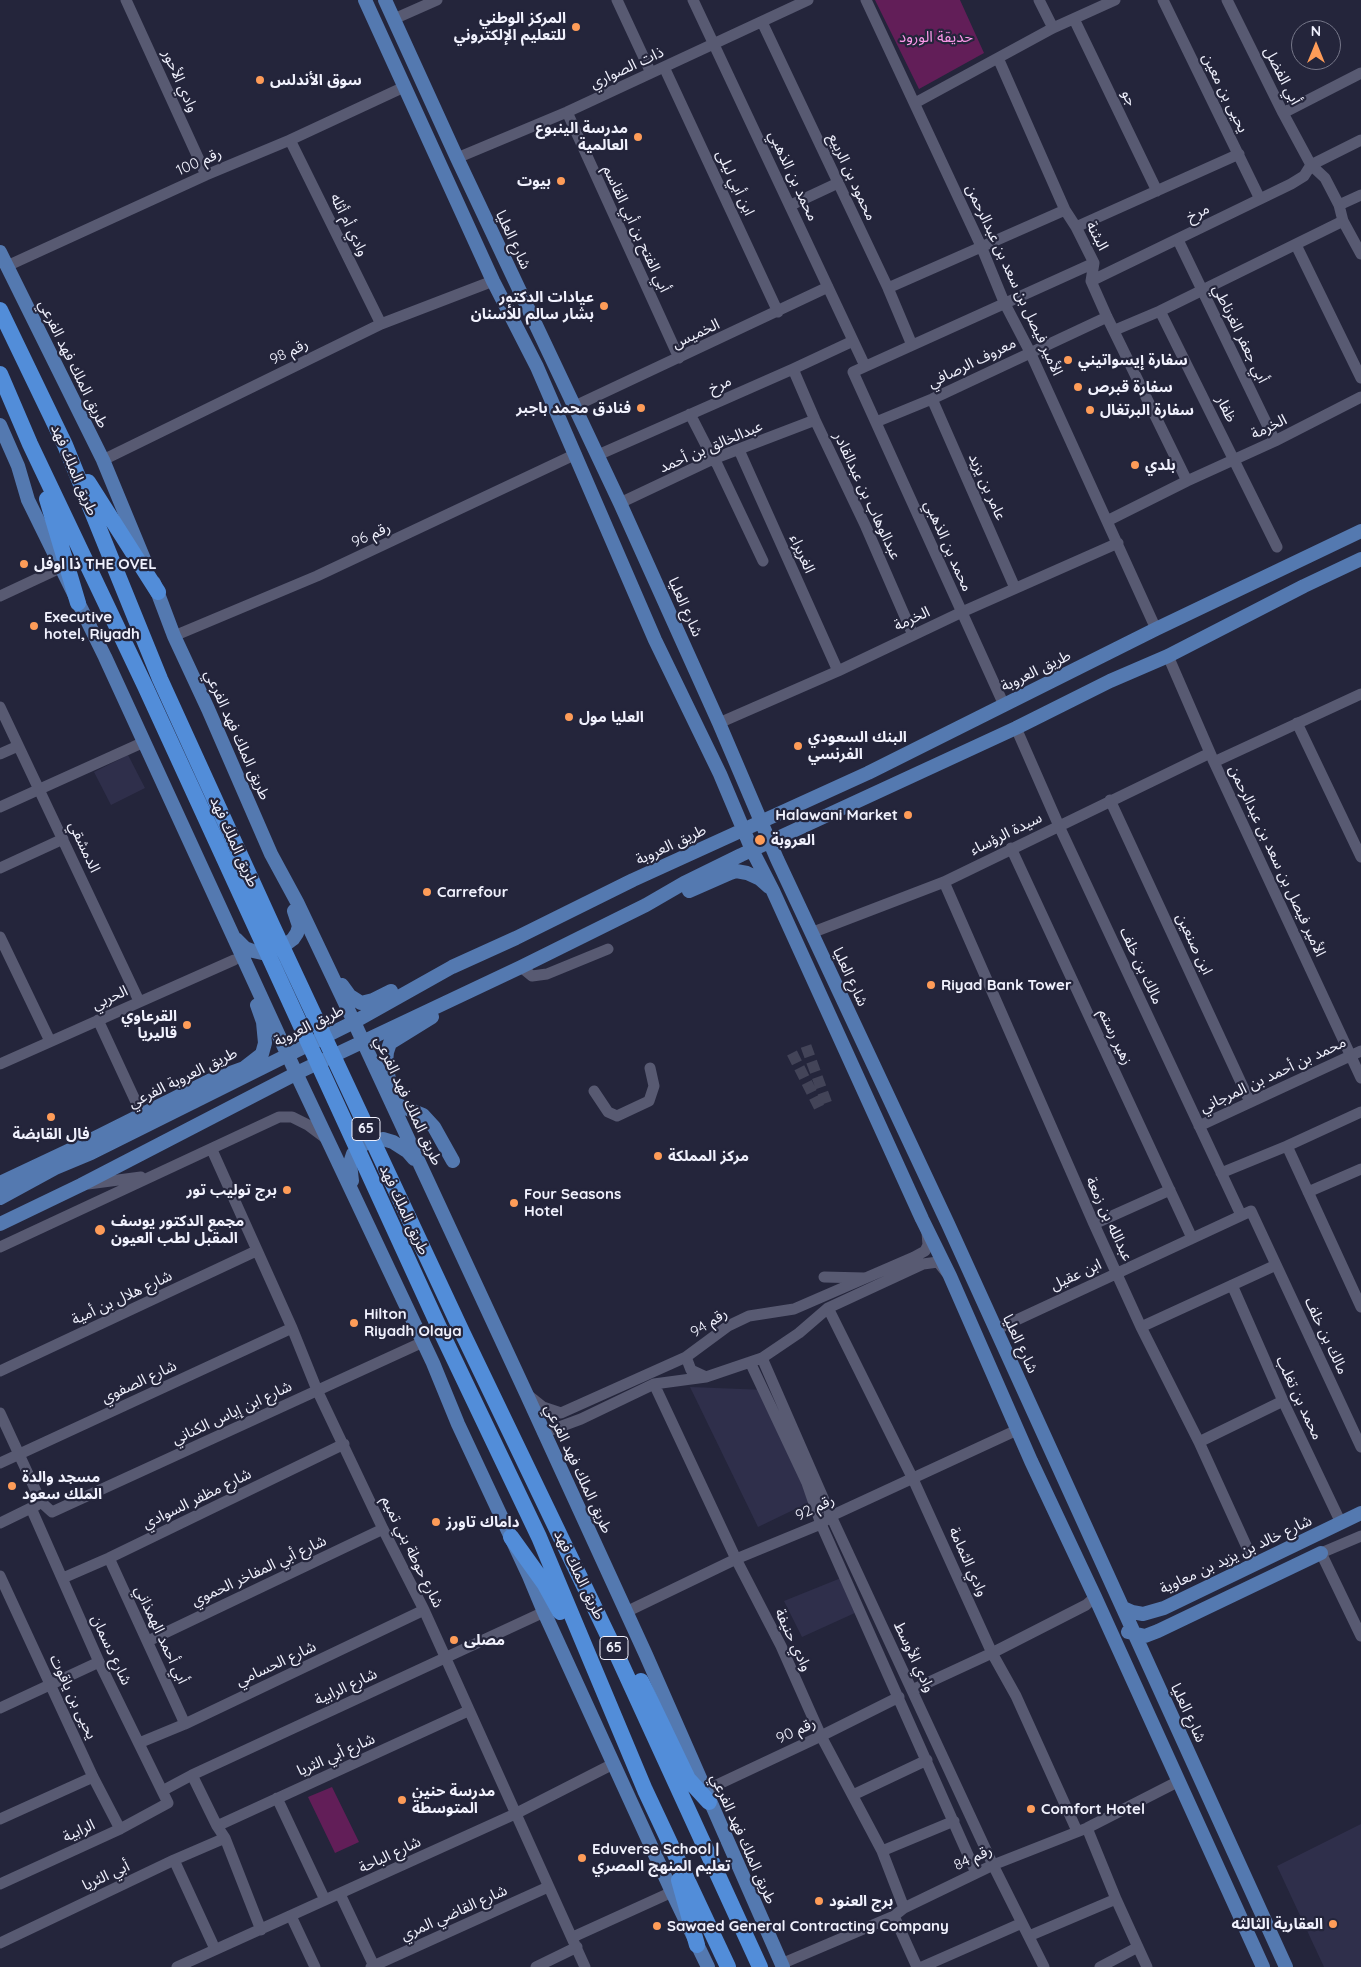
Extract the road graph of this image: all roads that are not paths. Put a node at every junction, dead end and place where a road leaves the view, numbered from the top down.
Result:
1 (126, 0) edge
2 (367, 0) edge
3 (437, 0) edge
4 (617, 0) edge
5 (693, 0) edge
6 (866, 0) edge
7 (1039, 0) edge
8 (1115, 0) edge
9 (1163, 0) edge
10 (1227, 0) edge
11 (385, 1) edge
12 (802, 1) edge
13 (394, 18) junction
14 (1074, 19) junction
15 (762, 22) junction
16 (1053, 28) junction
17 (713, 43) junction
18 (998, 58) junction
19 (664, 67) junction
20 (651, 73) junction
21 (1361, 73) edge
22 (404, 87) junction
23 (915, 103) junction
24 (567, 112) junction
25 (1283, 112) junction
26 (290, 140) junction
27 (1361, 140) edge
28 (1239, 154) junction
29 (457, 158) junction
30 (1311, 165) junction
31 (206, 175) junction
32 (838, 183) junction
33 (1157, 191) junction
34 (1361, 195) edge
35 (1260, 199) junction
36 (791, 205) junction
37 (1339, 205) junction
38 (1065, 210) junction
39 (1343, 221) junction
40 (1076, 227) junction
41 (1178, 240) junction
42 (1296, 245) junction
43 (981, 246) junction
44 (0, 252) edge
45 (1361, 254) edge
46 (1094, 263) junction
47 (7, 266) junction
48 (1092, 280) junction
49 (492, 281) junction
50 (828, 287) junction
51 (888, 288) junction
52 (1202, 290) junction
53 (1004, 302) junction
54 (0, 310) edge
55 (1160, 311) junction
56 (778, 312) junction
57 (1108, 317) junction
58 (381, 324) junction
59 (1115, 330) junction
60 (853, 341) junction
61 (912, 345) junction
62 (1030, 352) junction
63 (551, 358) junction
64 (679, 358) junction
65 (865, 366) junction
66 (793, 369) junction
67 (0, 374) edge
68 (1361, 378) edge
69 (1361, 397) edge
70 (932, 399) junction
71 (552, 402) junction
72 (575, 406) junction
73 (690, 414) junction
74 (814, 420) junction
75 (876, 422) junction
76 (1, 431) edge
77 (1275, 441) junction
78 (30, 444) junction
79 (65, 445) junction
80 (739, 450) junction
81 (576, 454) junction
82 (598, 455) junction
83 (103, 460) junction
84 (713, 460) junction
85 (1234, 460) junction
86 (1188, 481) junction
87 (620, 503) junction
88 (1108, 522) junction
89 (1361, 530) edge
90 (1118, 543) junction
91 (1277, 547) dead end
92 (1361, 559) edge
93 (763, 561) dead end
94 (60, 568) junction
95 (1015, 588) junction
96 (158, 592) junction
97 (0, 596) edge
98 (78, 603) junction
99 (962, 612) junction
100 (1156, 629) junction
101 (913, 635) junction
102 (174, 636) junction
103 (1168, 656) junction
104 (838, 671) junction
105 (1361, 694) edge
106 (1004, 704) junction
107 (0, 707) edge
108 (720, 723) junction
109 (1297, 723) junction
110 (1016, 728) junction
111 (144, 742) junction
112 (18, 746) junction
113 (0, 754) edge
114 (1212, 758) junction
115 (39, 789) junction
116 (1110, 800) junction
117 (0, 807) edge
118 (762, 822) junction
119 (1059, 826) junction
120 (744, 829) junction
121 (63, 838) junction
122 (770, 842) junction
123 (1011, 848) junction
124 (752, 850) junction
125 (271, 854) junction
126 (1361, 857) edge
127 (0, 868) edge
128 (206, 877) junction
129 (944, 882) junction
130 (773, 891) junction
131 (646, 905) junction
132 (812, 933) junction
133 (0, 937) edge
134 (608, 949) dead end
135 (234, 960) junction
136 (452, 967) junction
137 (521, 967) junction
138 (328, 968) junction
139 (462, 994) junction
140 (139, 1001) junction
141 (98, 1020) junction
142 (354, 1022) junction
143 (50, 1041) junction
144 (362, 1041) junction
145 (291, 1053) junction
146 (1356, 1053) edge
147 (272, 1062) junction
148 (0, 1064) edge
149 (244, 1068) junction
150 (650, 1068) dead end
151 (300, 1072) junction
152 (1361, 1078) edge
153 (233, 1081) junction
154 (594, 1091) dead end
155 (1250, 1102) junction
156 (393, 1103) junction
157 (1361, 1112) edge
158 (142, 1115) junction
159 (1198, 1126) junction
160 (328, 1140) junction
161 (1287, 1146) junction
162 (212, 1150) junction
163 (453, 1161) dead end
164 (420, 1166) junction
165 (54, 1168) junction
166 (1361, 1169) edge
167 (1221, 1173) junction
168 (153, 1175) junction
169 (3, 1182) edge
170 (81, 1185) junction
171 (1170, 1190) junction
172 (1308, 1192) junction
173 (354, 1194) junction
174 (0, 1198) edge
175 (1246, 1213) junction
176 (0, 1224) edge
177 (1094, 1224) junction
178 (927, 1230) junction
179 (1192, 1238) junction
180 (0, 1247) edge
181 (256, 1252) junction
182 (1276, 1265) junction
183 (968, 1270) junction
184 (1117, 1273) junction
185 (950, 1276) junction
186 (824, 1277) dead end
187 (866, 1278) junction
188 (1232, 1285) junction
189 (1361, 1307) edge
190 (828, 1308) junction
191 (787, 1309) junction
192 (1141, 1327) junction
193 (292, 1328) junction
194 (995, 1330) junction
195 (800, 1333) junction
196 (424, 1342) junction
197 (686, 1357) junction
198 (762, 1358) junction
199 (750, 1362) junction
200 (0, 1371) edge
201 (706, 1377) junction
202 (654, 1384) junction
203 (617, 1389) junction
204 (317, 1390) junction
205 (526, 1392) junction
206 (1283, 1401) junction
207 (0, 1413) edge
208 (581, 1419) junction
209 (1017, 1430) junction
210 (543, 1433) junction
211 (1199, 1442) junction
212 (344, 1444) junction
213 (1361, 1447) edge
214 (19, 1454) junction
215 (0, 1463) edge
216 (913, 1479) junction
217 (36, 1505) junction
218 (1361, 1513) edge
219 (832, 1516) junction
220 (0, 1523) edge
221 (1341, 1523) junction
222 (821, 1524) junction
223 (383, 1529) junction
224 (511, 1536) junction
225 (1361, 1536) edge
226 (1321, 1553) junction
227 (109, 1558) junction
228 (736, 1559) junction
229 (1255, 1565) junction
230 (0, 1576) edge
231 (63, 1578) junction
232 (3, 1592) edge
233 (1095, 1597) junction
234 (1122, 1608) junction
235 (1164, 1608) junction
236 (424, 1610) junction
237 (544, 1612) junction
238 (626, 1612) junction
239 (1106, 1621) junction
240 (1170, 1624) junction
241 (1134, 1634) junction
242 (1361, 1636) edge
243 (148, 1641) junction
244 (583, 1644) junction
245 (992, 1653) junction
246 (446, 1658) junction
247 (620, 1661) junction
248 (98, 1662) junction
249 (51, 1685) junction
250 (912, 1690) junction
251 (899, 1697) junction
252 (0, 1708) edge
253 (468, 1711) junction
254 (185, 1724) junction
255 (821, 1736) junction
256 (139, 1743) junction
257 (927, 1760) junction
258 (613, 1764) junction
259 (192, 1775) junction
260 (93, 1778) junction
261 (1179, 1782) junction
262 (162, 1791) junction
263 (853, 1795) junction
264 (706, 1796) junction
265 (277, 1798) junction
266 (168, 1803) joint
267 (515, 1814) junction
268 (0, 1819) edge
269 (954, 1821) junction
270 (217, 1826) junction
271 (120, 1829) junction
272 (1082, 1829) junction
273 (666, 1834) junction
274 (226, 1838) junction
275 (882, 1851) junction
276 (174, 1860) junction
277 (993, 1865) junction
278 (976, 1873) junction
279 (0, 1884) edge
280 (548, 1887) junction
281 (672, 1892) junction
282 (340, 1894) junction
283 (325, 1900) junction
284 (1116, 1900) junction
285 (904, 1908) junction
286 (291, 1916) junction
287 (894, 1916) junction
288 (1022, 1923) junction
289 (261, 1930) junction
290 (1029, 1936) junction
291 (575, 1942) junction
292 (0, 1943) edge
293 (697, 1945) junction
294 (1138, 1947) junction
295 (215, 1949) junction
296 (373, 1966) edge
297 (782, 1966) edge
298 (1259, 1966) edge
299 (177, 1967) edge
300 (315, 1967) edge
301 (536, 1967) edge
302 (585, 1967) edge
303 (708, 1967) edge
304 (728, 1967) edge
305 (760, 1967) edge
306 (917, 1967) edge
307 (922, 1967) edge
308 (1044, 1967) edge
309 (1100, 1967) edge
310 (1147, 1967) edge
311 (1286, 1967) edge

1 - 31 street, وادي الأحور
2 - 22 main road
3 - 13 street
4 - 20 street
5 - 17 street, محمد بن الذهبي
6 - 23 street, الأمير فيصل بن سعد بن عبدالرحمن
7 - 16 street
8 - 14 street
9 - 28 street, يحيى بن معين
10 - 25 street, أبي الفضل
11 - 13 main road, شارع العليا
12 - 15 street, ذات الصواري
13 - 29 main road, شارع العليا
14 - 16 street
14 - 33 street, جو
15 - 17 street, ذات الصواري
15 - 32 street, محمود بن الربيع
16 - 18 street
17 - 19 street, ذات الصواري
17 - 36 street, محمد بن الذهبي
18 - 23 street
18 - 38 street, البثنة
19 - 20 street, ذات الصواري
19 - 56 street, ابن أبي ليلى
20 - 24 street, ذات الصواري
21 - 25 street
22 - 26 street, رقم 100
22 - 49 main road
23 - 43 street, الأمير فيصل بن سعد بن عبدالرحمن
24 - 29 street, ذات الصواري
24 - 64 street, أبي الفتح بن أبي القاسم
25 - 30 street, أبي الفضل
26 - 31 street, رقم 100
26 - 58 street, وادي أم أثله
27 - 30 street, مرخ
28 - 33 street
28 - 35 street, يحيى بن معين
29 - 63 main road, شارع العليا
30 - 35 street, مرخ
30 - 37 street
31 - 47 street, رقم 100
32 - 36 street
32 - 51 street, محمود بن الربيع
33 - 40 street
34 - 37 street
35 - 41 street, مرخ
36 - 50 street, محمد بن الذهبي
37 - 39 street
38 - 40 street, البثنة
38 - 43 street
39 - 42 street
39 - 45 street
40 - 46 street, البثنة
41 - 48 street, مرخ
41 - 52 street, أبي جعفر الغرناطي
42 - 52 street
42 - 68 street
43 - 51 street
43 - 53 street, الأمير فيصل بن سعد بن عبدالرحمن
44 - 47 main road, طريق الملك فهد الفرعي
46 - 48 street, البثنة
46 - 53 street
47 - 83 main road, طريق الملك فهد الفرعي
48 - 57 street
49 - 58 street, رقم 98
49 - 71 main road
50 - 56 street, الخميس
50 - 60 street, محمد بن الذهبي
51 - 61 street, محمود بن الربيع
52 - 55 street
52 - 77 street, أبي جعفر الغرناطي
53 - 61 street
53 - 62 street, الأمير فيصل بن سعد بن عبدالرحمن
54 - 79 highway, طريق الملك فهد / 65
55 - 59 street
55 - 85 street, ظفار
56 - 64 street, الخميس
57 - 59 street
57 - 62 street, معروف الرصافي
58 - 83 street, رقم 98
59 - 86 street
60 - 65 street, محمد بن الذهبي
60 - 66 street, مرخ
61 - 65 street
62 - 70 street, معروف الرصافي
62 - 88 street, الأمير فيصل بن سعد بن عبدالرحمن
63 - 71 main road
63 - 72 main road, شارع العليا
64 - 72 street, الخميس
65 - 75 street, محمد بن الذهبي
66 - 73 street, مرخ
66 - 74 street, عبدالوهاب بن عبدالقادر
67 - 78 highway, طريق الملك فهد / 65
69 - 77 street, الخرمة
70 - 75 street, معروف الرصافي
70 - 95 street, عامر بن يزيد
71 - 81 main road
72 - 82 main road, شارع العليا
73 - 82 street, مرخ
73 - 84 street
74 - 80 street, عبدالخالق بن أحمد
74 - 101 street, عبدالوهاب بن عبدالقادر
75 - 99 street, محمد بن الذهبي
76 - 94 main road
77 - 85 street, الخرمة
78 - 98 highway
78 - 244 highway, طريق الملك فهد / 65
79 - 96 highway
79 - 247 highway, طريق الملك فهد / 65
80 - 84 street, عبدالخالق بن أحمد
80 - 104 street, الغريراء
81 - 102 street, رقم 96
81 - 120 main road
82 - 87 main road, شارع العليا
83 - 96 main road, طريق الملك فهد الفرعي
84 - 87 street, عبدالخالق بن أحمد
84 - 93 street
85 - 86 street, الخرمة
85 - 91 street, ظفار
86 - 88 street, الخرمة
87 - 108 main road, شارع العليا
88 - 90 street, الأمير فيصل بن سعد بن عبدالرحمن
89 - 100 main road, طريق العروبة
90 - 95 street, الخرمة
90 - 100 street, الأمير فيصل بن سعد بن عبدالرحمن
92 - 103 main road
94 - 97 street
94 - 98 main road
95 - 99 street, الخرمة
96 - 102 main road, طريق الملك فهد الفرعي
98 - 111 main road
99 - 101 street, الخرمة
99 - 106 street, محمد بن الذهبي
100 - 106 main road, طريق العروبة
101 - 104 street, الخرمة
102 - 125 main road, طريق الملك فهد الفرعي
103 - 110 main road
103 - 114 street, الأمير فيصل بن سعد بن عبدالرحمن
104 - 108 street, الخرمة
105 - 109 street, سيدة الرؤساء
106 - 118 main road, طريق العروبة
107 - 112 street, الدمشقي
108 - 118 main road, شارع العليا
109 - 114 street, سيدة الرؤساء
109 - 126 street
110 - 119 street, مالك بن خلف
110 - 122 main road
111 - 115 street
111 - 128 main road
112 - 113 street
112 - 115 street, الدمشقي
114 - 116 street, سيدة الرؤساء
114 - 146 street, الأمير فيصل بن سعد بن عبدالرحمن
115 - 117 street
115 - 121 street, الدمشقي
116 - 119 street, سيدة الرؤساء
116 - 155 street, ابن صنعين
118 - 120 main road, طريق العروبة
118 - 122 main road, شارع العليا
119 - 123 street, سيدة الرؤساء
119 - 159 street, مالك بن خلف
120 - 124 main road
120 - 136 main road, طريق العروبة
121 - 127 street
121 - 140 street, الدمشقي
122 - 124 main road
122 - 132 main road, شارع العليا
123 - 129 street, سيدة الرؤساء
123 - 171 street, زهير رستم
124 - 130 main road
124 - 131 main road
125 - 128 main road
125 - 138 main road, طريق الملك فهد الفرعي
128 - 135 main road, طريق العروبة الفرعي
128 - 145 main road
129 - 132 street, سيدة الرؤساء
129 - 177 street, عبدالله بن زمعة
130 - 131 main road
130 - 178 main road
131 - 137 main road
132 - 183 main road, شارع العليا
133 - 143 street
134 - 137 street
135 - 140 street, الحربي
135 - 149 main road, طريق العروبة الفرعي
136 - 138 main road
136 - 142 main road, طريق العروبة
137 - 139 main road
138 - 142 main road, طريق الملك فهد الفرعي
139 - 144 main road
139 - 156 main road
140 - 141 street, الحربي
141 - 143 street, الحربي
141 - 158 street
142 - 144 main road, طريق الملك فهد الفرعي
142 - 145 main road, طريق العروبة
143 - 148 street, الحربي
144 - 151 main road
144 - 156 main road, طريق الملك فهد الفرعي
145 - 147 main road, طريق العروبة
145 - 151 main road
146 - 152 street, الأمير فيصل بن سعد بن عبدالرحمن
146 - 155 street, محمد بن أحمد بن المرجاني
147 - 149 main road
147 - 153 main road, طريق العروبة
149 - 153 main road
149 - 158 main road, طريق العروبة الفرعي
150 - 154 street
151 - 160 main road
151 - 170 main road
153 - 165 main road, طريق العروبة
155 - 159 street, محمد بن أحمد بن المرجاني
156 - 163 main road
156 - 164 main road, طريق الملك فهد الفرعي
157 - 161 street
158 - 169 main road, طريق العروبة الفرعي
159 - 167 street, مالك بن خلف
160 - 162 street
160 - 173 main road
161 - 167 street
161 - 172 street
162 - 168 street
162 - 181 street, شارع حوطة بني تميم
164 - 173 main road
164 - 205 main road, طريق الملك فهد الفرعي
165 - 169 main road
165 - 174 main road, طريق العروبة
166 - 172 street
167 - 175 street, مالك بن خلف
168 - 170 street
168 - 180 street
170 - 176 main road
171 - 177 street
171 - 179 street, زهير رستم
172 - 189 street
173 - 196 main road
175 - 179 street, ابن عقيل
175 - 182 street, مالك بن خلف
177 - 184 street, عبدالله بن زمعة
178 - 185 main road
178 - 187 street, رقم 94
179 - 184 street, ابن عقيل
181 - 193 street, شارع حوطة بني تميم
181 - 200 street, شارع هلال بن أمية
182 - 188 street
182 - 213 street, مالك بن خلف
183 - 185 main road
183 - 194 main road, شارع العليا
184 - 192 street, عبدالله بن زمعة
184 - 194 street, ابن عقيل
185 - 190 street
185 - 209 main road
186 - 187 street
187 - 191 street, رقم 94
188 - 192 street
188 - 206 street, محمد بن تغلب
190 - 195 street
190 - 216 street, وادي الثمامة
191 - 195 street
191 - 197 street, رقم 94
192 - 211 street, عبدالله بن زمعة
193 - 204 street, شارع حوطة بني تميم
193 - 214 street, شارع الصفوي
194 - 234 main road, شارع العليا
195 - 198 street
196 - 204 street, شارع ابن إياس الكناني
196 - 224 main road
197 - 201 street
197 - 203 street, رقم 94
198 - 199 street
198 - 219 street, وادي الأوسط
199 - 201 street
199 - 222 street, وادي الأوسط
201 - 202 street
202 - 208 street
202 - 228 street, وادي حنيفة
203 - 205 street, رقم 94
203 - 208 street
204 - 212 street, شارع حوطة بني تميم
204 - 217 street, شارع ابن إياس الكناني
205 - 210 main road, طريق الملك فهد الفرعي
206 - 211 street
206 - 221 street, محمد بن تغلب
207 - 214 street, شارع دسمان
208 - 210 street
209 - 216 street, رقم 92
209 - 233 main road
210 - 238 main road, طريق الملك فهد الفرعي
211 - 229 street, عبدالله بن زمعة
212 - 223 street, شارع حوطة بني تميم
212 - 227 street, شارع مظفر السوادي
214 - 215 street, شارع الصفوي
214 - 217 street, شارع دسمان
216 - 219 street, رقم 92
216 - 245 street, وادي الثمامة
217 - 220 street
217 - 231 street, شارع دسمان
218 - 221 main road, شارع خالد بن يزيد بن معاوية
219 - 222 street, رقم 92
219 - 250 street, وادي الأوسط
221 - 229 main road, شارع خالد بن يزيد بن معاوية
222 - 228 street, رقم 92
222 - 251 street, وادي الأوسط
223 - 236 street, شارع حوطة بني تميم
223 - 243 street, شارع أبي المفاخر الحموي
224 - 237 main road
224 - 244 highway
225 - 226 street
226 - 240 main road
226 - 242 street
227 - 231 street, شارع مظفر السوادي
227 - 243 street, أبي أحمد الهمذاني
228 - 238 street, رقم 92
228 - 255 street, وادي حنيفة
229 - 235 main road, شارع خالد بن يزيد بن معاوية
230 - 232 street, يحيى بن ياقوت
231 - 248 street, شارع دسمان
232 - 249 street, يحيى بن ياقوت
233 - 239 main road
233 - 245 street
234 - 235 main road, شارع خالد بن يزيد بن معاوية
234 - 241 main road, شارع العليا
235 - 240 main road
236 - 246 street, شارع حوطة بني تميم
236 - 254 street, شارع الحسامي
237 - 246 street, شارع الرابية
237 - 258 main road
238 - 264 main road, طريق الملك فهد الفرعي
239 - 241 main road
239 - 261 main road
240 - 241 main road
241 - 311 main road, شارع العليا
243 - 254 street, أبي أحمد الهمذاني
244 - 273 highway, طريق الملك فهد / 65
245 - 250 street
245 - 272 street, وادي الثمامة
246 - 253 street, شارع حوطة بني تميم
246 - 259 street, شارع الرابية
247 - 264 highway
247 - 305 highway, طريق الملك فهد / 65
248 - 249 street
248 - 256 street, شارع دسمان
249 - 252 street
249 - 260 street, يحيى بن ياقوت
250 - 277 street, وادي الأوسط
251 - 255 street, رقم 90
251 - 257 street, وادي الأوسط
253 - 265 street, شارع أبي الثريا
253 - 267 street, شارع حوطة بني تميم
254 - 256 street, شارع الحسامي
255 - 263 street, وادي حنيفة
255 - 264 street, رقم 90
256 - 262 street, شارع دسمان
257 - 263 street
257 - 269 street, وادي الأوسط
258 - 267 street, شارع الباحة
258 - 281 main road
259 - 262 street, شارع الرابية
259 - 270 street
260 - 268 street
260 - 271 street, يحيى بن ياقوت
261 - 272 street, رقم 84
261 - 298 main road
262 - 266 street, شارع دسمان
263 - 275 street, وادي حنيفة
264 - 297 main road, طريق الملك فهد الفرعي
265 - 270 street, شارع أبي الثريا
265 - 283 street
266 - 271 street, الرابية
267 - 280 street, شارع حوطة بني تميم
267 - 282 street, شارع الباحة
269 - 275 street
269 - 278 street, وادي الأوسط
270 - 274 street
271 - 279 street, الرابية
272 - 277 street, رقم 84
272 - 284 street, وادي الثمامة
273 - 293 highway
273 - 304 highway, طريق الملك فهد / 65
274 - 276 street, أبي الثريا
274 - 289 street
275 - 285 street, وادي حنيفة
276 - 292 street, أبي الثريا
276 - 295 street
277 - 278 street, رقم 84
277 - 288 street, وادي الأوسط
278 - 285 street, رقم 84
280 - 291 street, شارع حوطة بني تميم
280 - 296 street, شارع القاضي المري
281 - 291 street
281 - 293 main road
282 - 283 street, شارع الباحة
282 - 296 street
283 - 286 street, شارع الباحة
284 - 290 street
284 - 294 street, وادي الثمامة
285 - 287 street, رقم 84
286 - 289 street, شارع الباحة
286 - 300 street
287 - 297 street, رقم 84
287 - 306 street
288 - 290 street, وادي الأوسط
288 - 307 street
289 - 295 street, شارع الباحة
290 - 308 street, وادي الأوسط
291 - 301 street
291 - 302 street, شارع حوطة بني تميم
293 - 303 main road
294 - 309 street
294 - 310 street, وادي الثمامة
295 - 299 street, شارع الباحة

